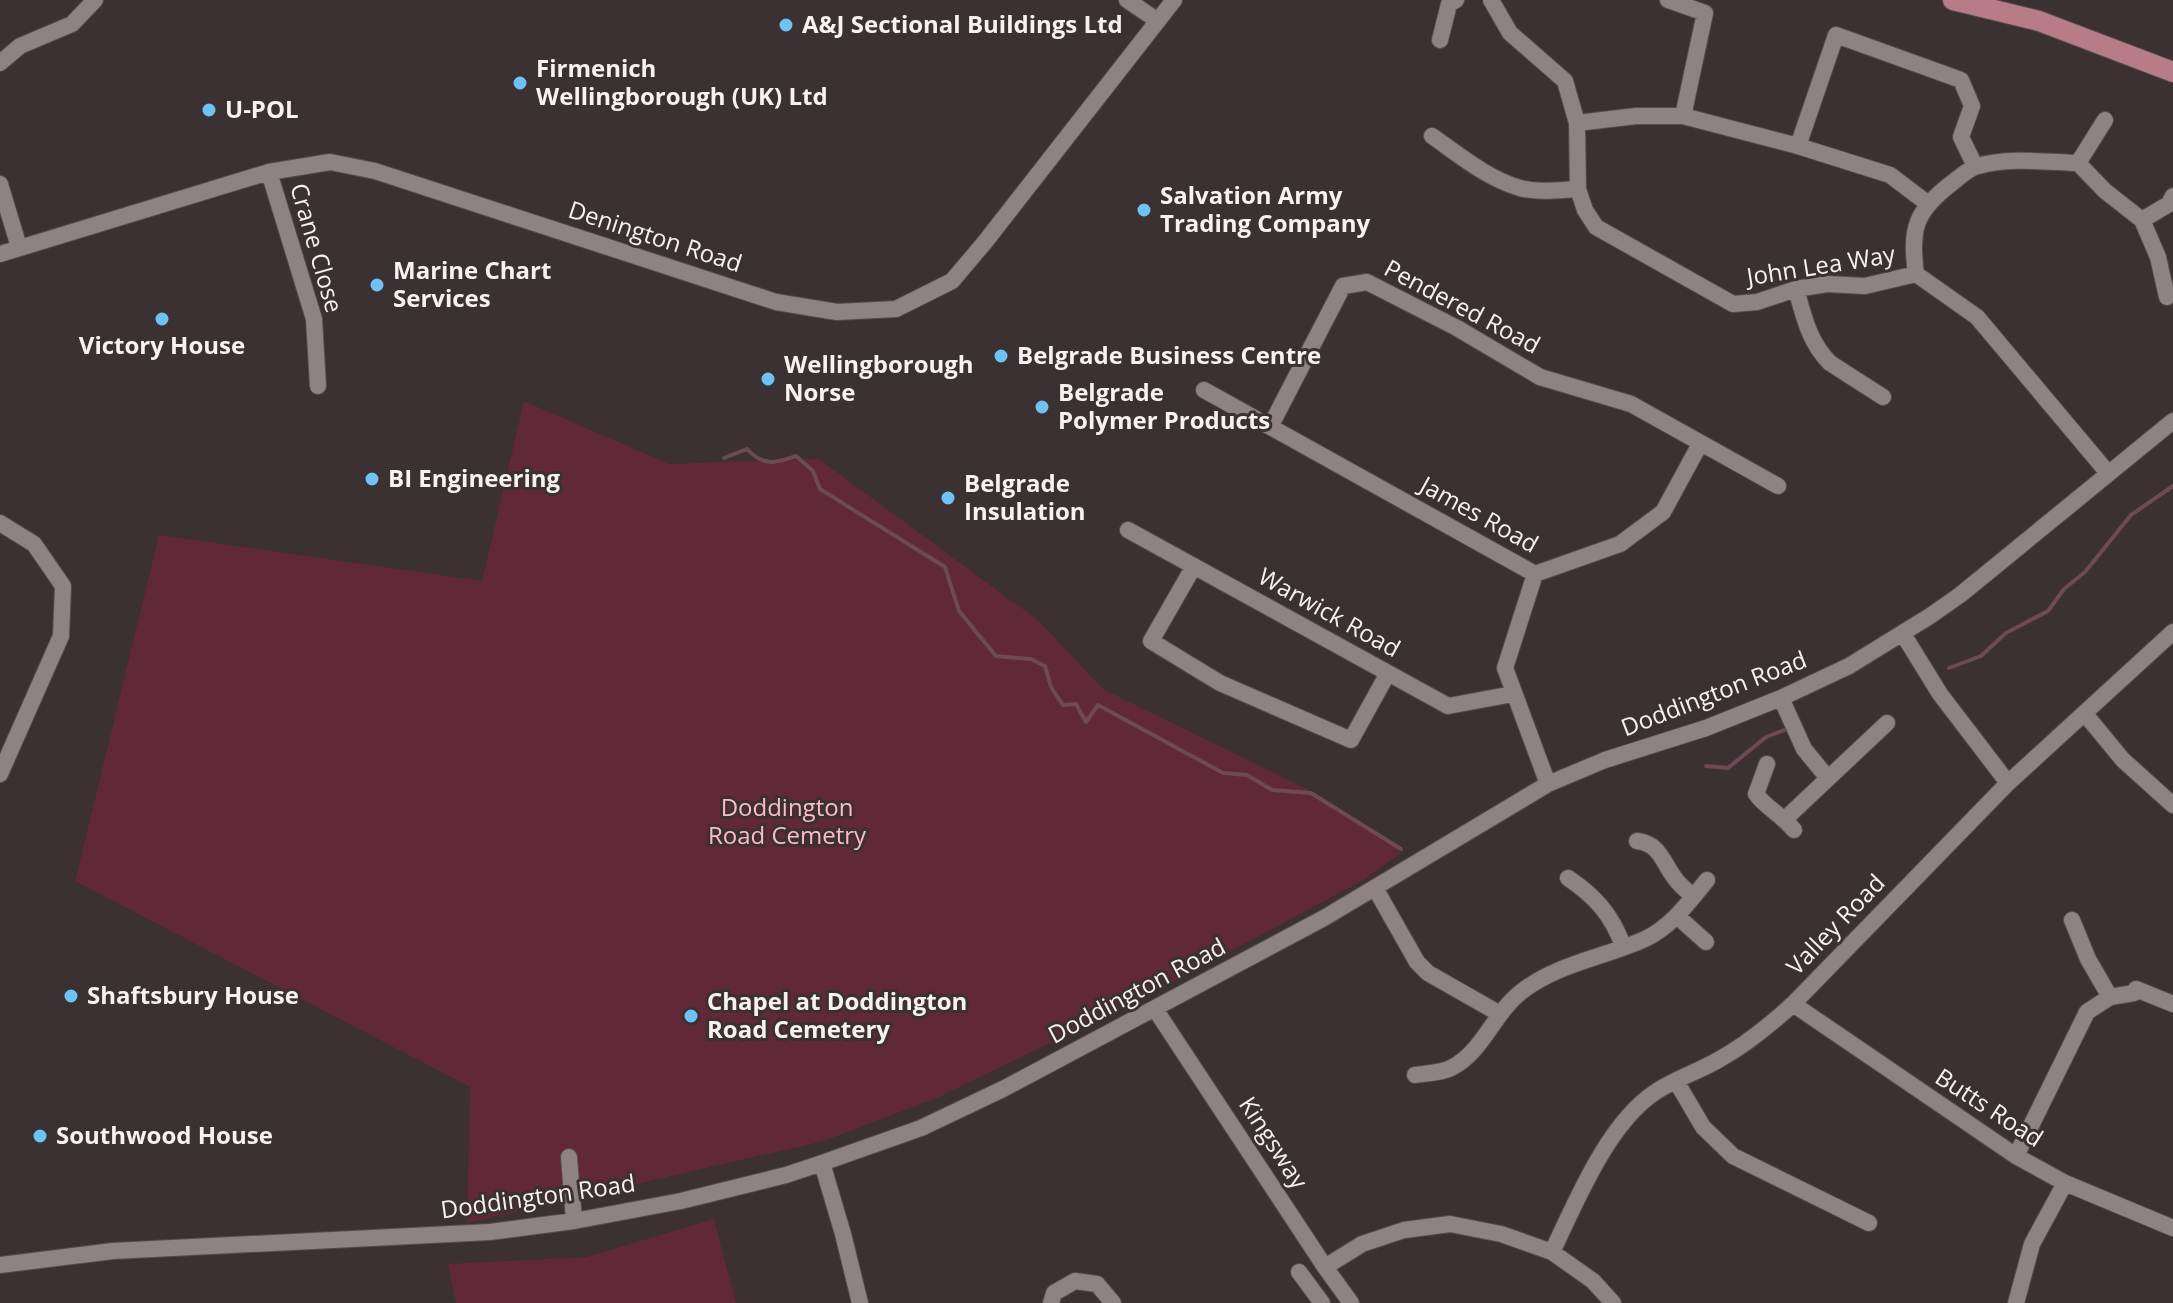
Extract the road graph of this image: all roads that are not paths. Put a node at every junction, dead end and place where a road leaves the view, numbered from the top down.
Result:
1 (95, 0) edge
2 (1127, 0) edge
3 (1174, 0) edge
4 (1456, 0) edge
5 (1491, 0) edge
6 (1668, 0) edge
7 (1953, 0) edge
8 (1158, 21) junction
9 (1440, 40) dead end
10 (0, 63) edge
11 (2173, 72) edge
12 (1683, 116) junction
13 (2105, 120) dead end
14 (1577, 123) junction
15 (1432, 136) dead end
16 (1798, 146) junction
17 (2078, 163) junction
18 (1975, 166) junction
19 (269, 172) junction
20 (0, 184) edge
21 (1578, 189) junction
22 (1927, 203) junction
23 (2172, 203) edge
24 (2142, 220) junction
25 (19, 247) junction
26 (0, 254) edge
27 (1916, 274) junction
28 (1796, 289) junction
29 (2167, 297) dead end
30 (318, 386) dead end
31 (1204, 390) dead end
32 (1883, 397) dead end
33 (2173, 421) edge
34 (1271, 425) junction
35 (1700, 444) junction
36 (2108, 473) junction
37 (1778, 486) dead end
38 (0, 523) edge
39 (1128, 530) dead end
40 (1194, 566) junction
41 (1535, 574) junction
42 (2173, 632) edge
43 (1903, 634) junction
44 (1388, 673) junction
45 (1513, 694) junction
46 (1781, 698) junction
47 (2085, 714) junction
48 (1887, 723) dead end
49 (1767, 764) dead end
50 (0, 774) edge
51 (1827, 777) junction
52 (2008, 783) junction
53 (1548, 784) junction
54 (2173, 805) edge
55 (1637, 841) dead end
56 (1568, 878) dead end
57 (1707, 880) dead end
58 (1375, 888) junction
59 (1693, 896) junction
60 (1677, 916) junction
61 (2072, 920) dead end
62 (1706, 942) dead end
63 (1623, 946) junction
64 (2110, 997) junction
65 (1793, 1004) junction
66 (2173, 1004) edge
67 (1155, 1009) junction
68 (1500, 1014) junction
69 (1415, 1075) dead end
70 (1676, 1081) junction
71 (2016, 1156) junction
72 (569, 1157) dead end
73 (822, 1163) junction
74 (2065, 1183) junction
75 (574, 1221) junction
76 (1869, 1223) dead end
77 (2173, 1228) edge
78 (1552, 1252) junction
79 (0, 1265) edge
80 (1325, 1267) junction
81 (1299, 1272) dead end
82 (860, 1303) edge
83 (1051, 1303) edge
84 (1113, 1303) edge
85 (1322, 1303) edge
86 (1351, 1303) edge
87 (1613, 1303) edge
88 (2016, 1303) edge

1 - 10 street
2 - 8 street
3 - 8 street, Denington Road
4 - 9 street
5 - 14 street, John Lea Way
6 - 12 street
7 - 11 main road
8 - 19 street, Denington Road
12 - 14 street
12 - 16 street
13 - 17 street
14 - 21 street, John Lea Way
15 - 21 street
16 - 18 street
16 - 22 street
17 - 18 street
17 - 24 street
18 - 22 street
19 - 25 street, Denington Road
19 - 30 street, Crane Close
20 - 25 street
21 - 28 street, John Lea Way
22 - 27 street
23 - 24 street
24 - 29 street
25 - 26 street, Denington Road
27 - 28 street, John Lea Way
27 - 36 street, John Lea Way
28 - 32 street
31 - 34 street, James Road
33 - 36 street, Doddington Road
34 - 35 street, Pendered Road
34 - 41 street, James Road
35 - 37 street, Pendered Road
35 - 41 street
36 - 43 street, Doddington Road
38 - 50 street
39 - 40 street, Warwick Road
40 - 44 street, Warwick Road
40 - 44 street
41 - 45 street, James Road
42 - 47 street, Valley Road
43 - 46 street, Doddington Road
43 - 52 street
44 - 45 street, Warwick Road
45 - 53 street, James Road
46 - 51 street
46 - 53 street, Doddington Road
47 - 52 street, Valley Road
47 - 54 street
48 - 51 street
49 - 51 street
52 - 65 street, Valley Road
53 - 58 street, Doddington Road
55 - 59 street
56 - 63 street
57 - 59 street
58 - 67 street, Doddington Road
58 - 68 street
59 - 60 street
60 - 62 street
60 - 63 street
61 - 64 street
63 - 68 street
64 - 66 street
64 - 71 street
65 - 70 street, Valley Road
65 - 71 street, Butts Road
67 - 73 street, Doddington Road
67 - 80 street, Kingsway
68 - 69 street
70 - 76 street
70 - 78 street, Valley Road
71 - 74 street, Butts Road
72 - 75 street
73 - 75 street, Doddington Road
73 - 82 street
74 - 77 street, Butts Road
74 - 88 street
75 - 79 street, Doddington Road
78 - 80 street
78 - 87 street
80 - 86 street, Kingsway
81 - 85 street
83 - 84 street

